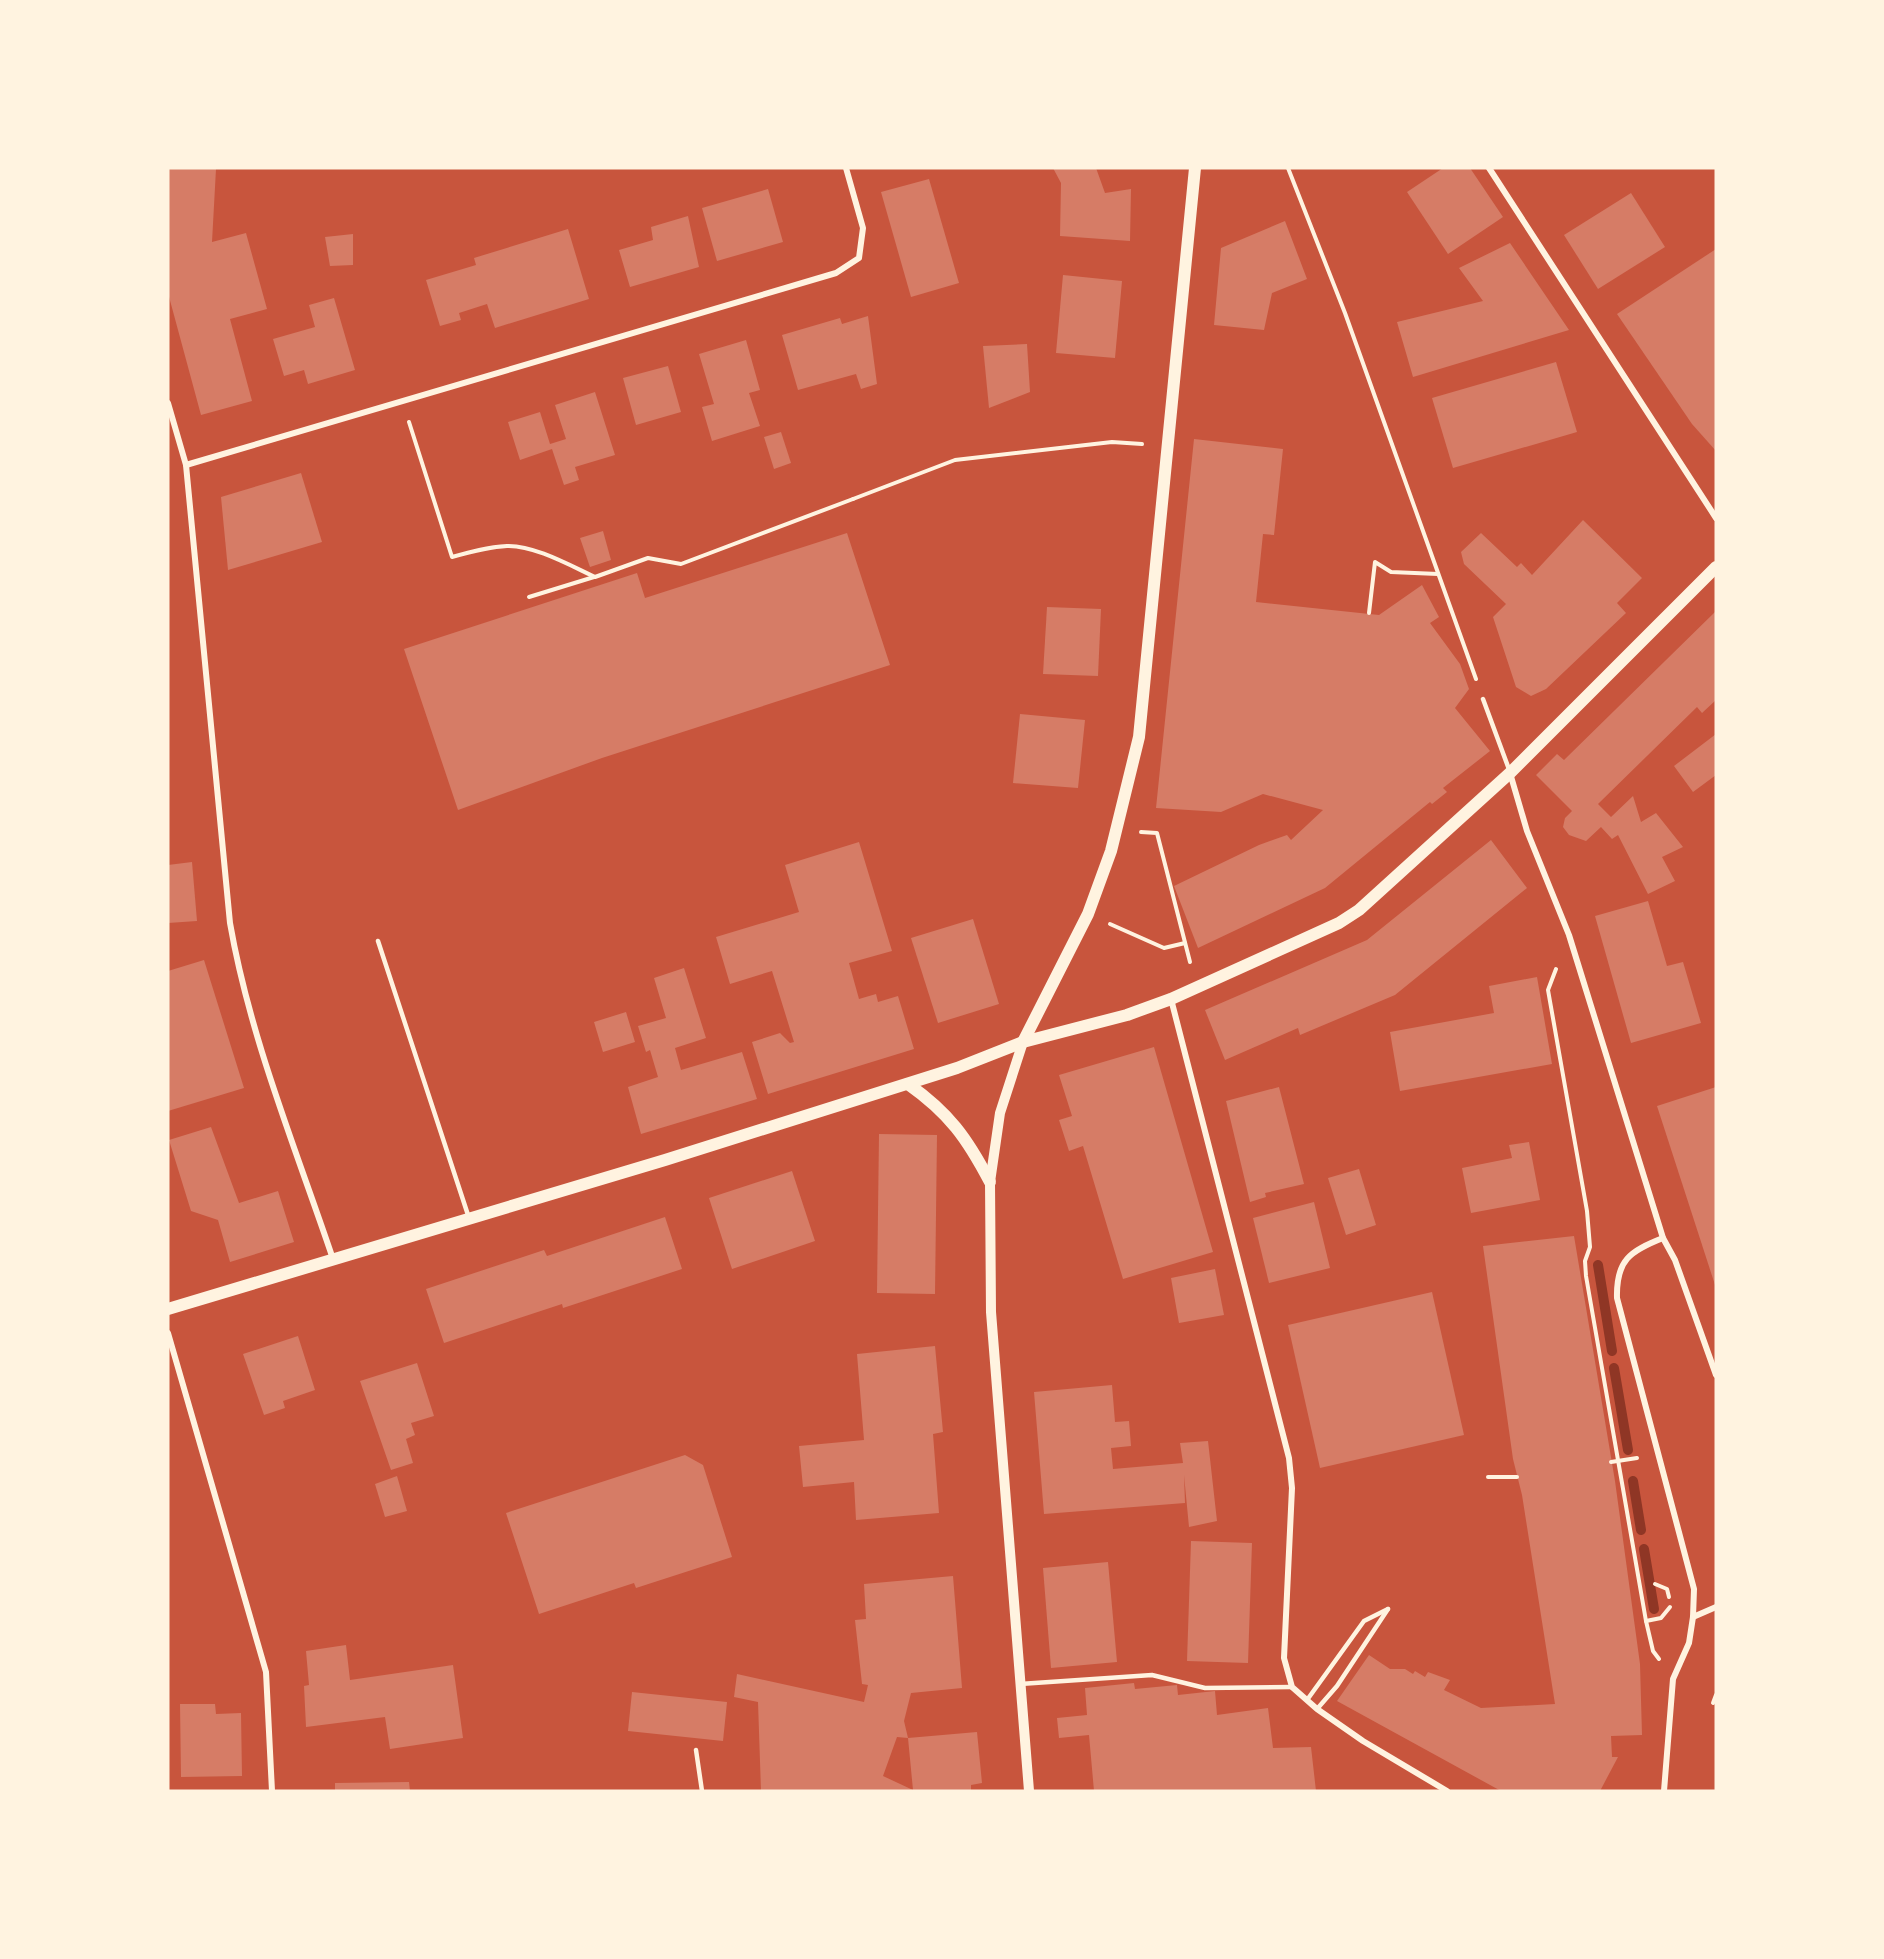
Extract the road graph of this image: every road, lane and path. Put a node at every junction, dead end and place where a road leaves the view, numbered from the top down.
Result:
1 (846, 168) edge
2 (1195, 168) edge
3 (1288, 168) edge
4 (1489, 168) edge
5 (403, 401) junction
6 (168, 403) edge
7 (1112, 442) dead end
8 (186, 465) junction
9 (1716, 518) edge
10 (1714, 572) edge
11 (1438, 574) junction
12 (595, 577) junction
13 (529, 597) dead end
14 (1369, 614) dead end
15 (1483, 699) joint
16 (1510, 773) junction
17 (1117, 831) junction
18 (1088, 914) junction
19 (378, 941) dead end
20 (1185, 943) junction
21 (1198, 986) junction
22 (1171, 999) junction
23 (1023, 1042) junction
24 (908, 1084) junction
25 (990, 1182) junction
26 (469, 1218) junction
27 (1663, 1238) junction
28 (333, 1259) junction
29 (168, 1309) edge
30 (168, 1333) edge
31 (1716, 1376) edge
32 (1488, 1477) dead end
33 (1517, 1477) dead end
34 (1655, 1584) dead end
35 (1716, 1607) edge
36 (1693, 1617) junction
37 (1646, 1622) dead end
38 (1020, 1684) junction
39 (1292, 1686) junction
40 (1716, 1695) edge
41 (1307, 1701) junction
42 (1713, 1703) dead end
43 (1317, 1709) junction
44 (696, 1750) dead end
45 (272, 1791) edge
46 (702, 1791) edge
47 (1029, 1791) edge
48 (1447, 1791) edge
49 (1664, 1791) edge

1 - 5 street
2 - 17 main road
3 - 11 path
4 - 9 street
5 - 8 street
5 - 12 path
6 - 8 street
7 - 12 path
8 - 28 street
10 - 16 main road
11 - 14 path
11 - 15 path
12 - 13 path
15 - 16 lane
16 - 21 main road
16 - 27 street
17 - 18 main road
17 - 20 path
18 - 20 path
18 - 23 main road
19 - 26 lane
20 - 21 path
21 - 22 main road
22 - 23 main road
22 - 39 street
23 - 24 main road
23 - 25 street
24 - 25 main road
24 - 26 main road
25 - 38 street
26 - 28 main road
27 - 31 street
27 - 36 street
28 - 29 main road
30 - 45 street
32 - 33 path
34 - 37 path
35 - 36 street
36 - 49 street
38 - 39 lane
38 - 47 street
39 - 41 street
40 - 42 path
41 - 43 street
41 - 43 lane
43 - 48 street
44 - 46 lane

